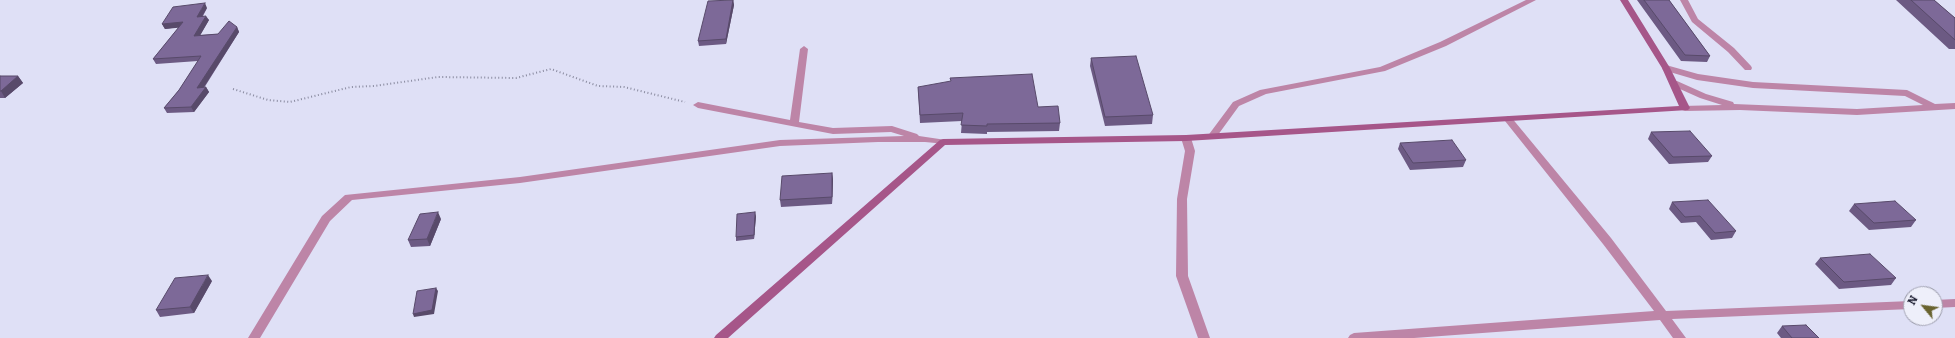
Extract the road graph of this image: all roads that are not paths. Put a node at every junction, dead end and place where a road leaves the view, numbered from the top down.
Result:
1 (1532, 0) edge
2 (1624, 0) edge
3 (1684, 0) edge
4 (804, 49) dead end
5 (1666, 68) junction
6 (1748, 68) dead end
7 (1674, 82) junction
8 (698, 105) road end
9 (1955, 106) edge
10 (1740, 107) junction
11 (1934, 107) junction
12 (1685, 108) junction
13 (1508, 119) junction
14 (794, 124) junction
15 (1212, 137) junction
16 (1186, 138) junction
17 (925, 139) junction
18 (943, 142) junction
19 (1955, 303) edge
20 (1943, 304) edge
21 (1903, 305) edge
22 (1663, 316) junction
23 (254, 338) edge
24 (721, 338) edge
25 (1204, 338) edge
26 (1354, 338) edge
27 (1680, 338) edge

1 - 15 street
2 - 5 street
3 - 6 street
4 - 14 street
5 - 7 street
5 - 11 street
7 - 10 street
7 - 12 street
8 - 14 street
9 - 11 street
10 - 11 street
10 - 12 street
12 - 13 street
13 - 15 street
13 - 22 street
14 - 17 street
15 - 16 street
16 - 18 street
16 - 25 street
17 - 18 street
17 - 23 street
18 - 24 street
19 - 20 street
21 - 22 street
22 - 26 street
22 - 27 street

